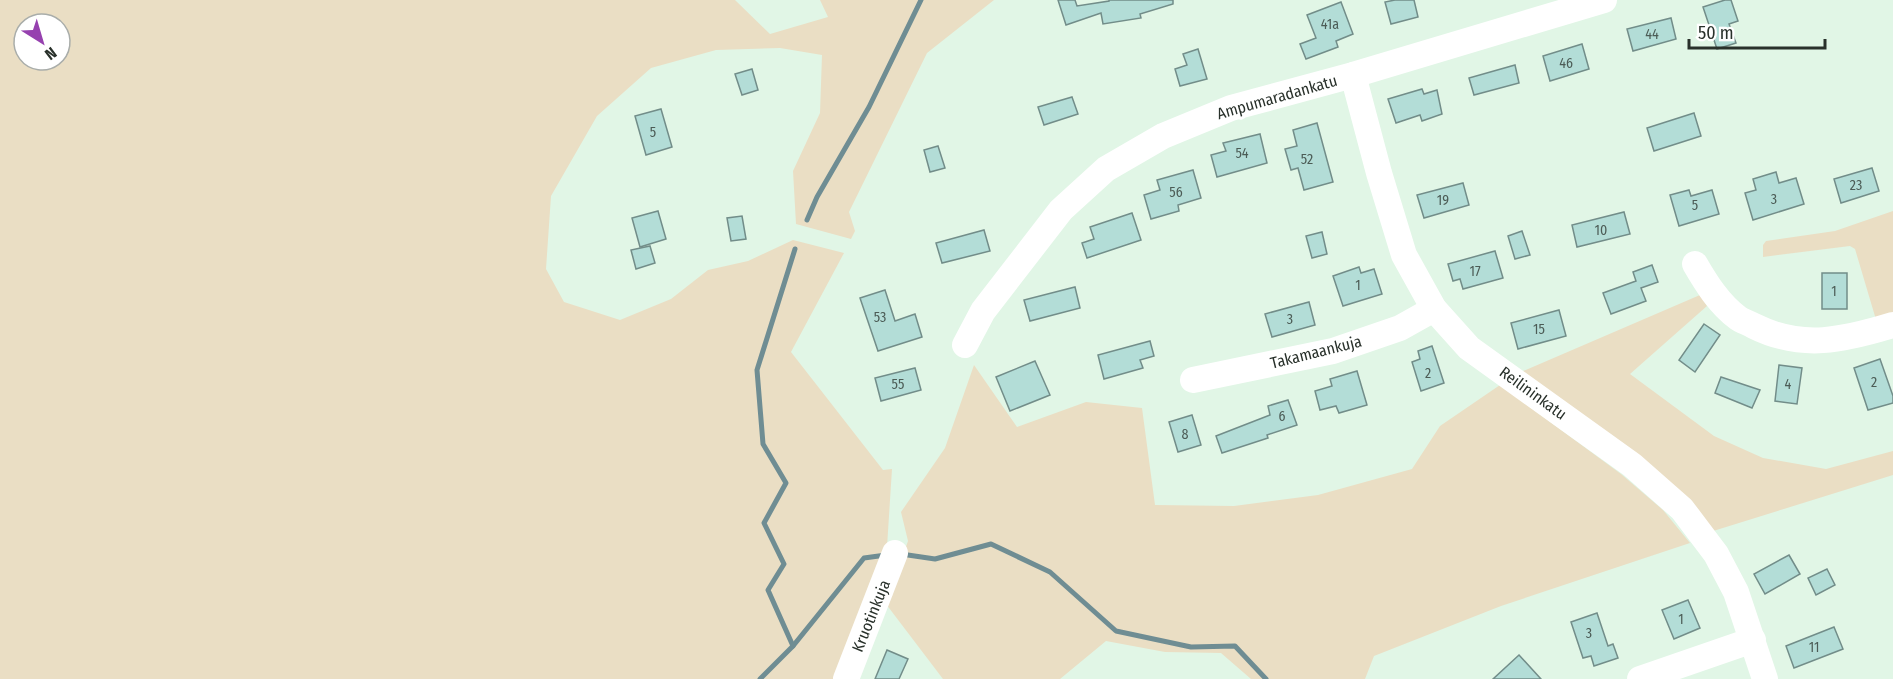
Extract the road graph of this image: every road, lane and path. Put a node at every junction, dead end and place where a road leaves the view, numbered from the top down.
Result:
1 (1604, 0) edge
2 (1353, 75) junction
3 (1695, 264) dead end
4 (1434, 309) junction
5 (1893, 325) edge
6 (965, 345) dead end
7 (1193, 380) dead end
8 (895, 554) dead end
9 (1753, 639) junction
10 (846, 679) edge
11 (1640, 679) edge
12 (1765, 679) edge

1 - 2 street, Ampumaradankatu
2 - 4 street, Reilininkatu
2 - 6 street, Ampumaradankatu
3 - 5 street
4 - 7 street, Takamaankuja
4 - 9 street, Reilininkatu
8 - 10 street, Kruotinkuja
9 - 11 street
9 - 12 street, Reilininkatu

